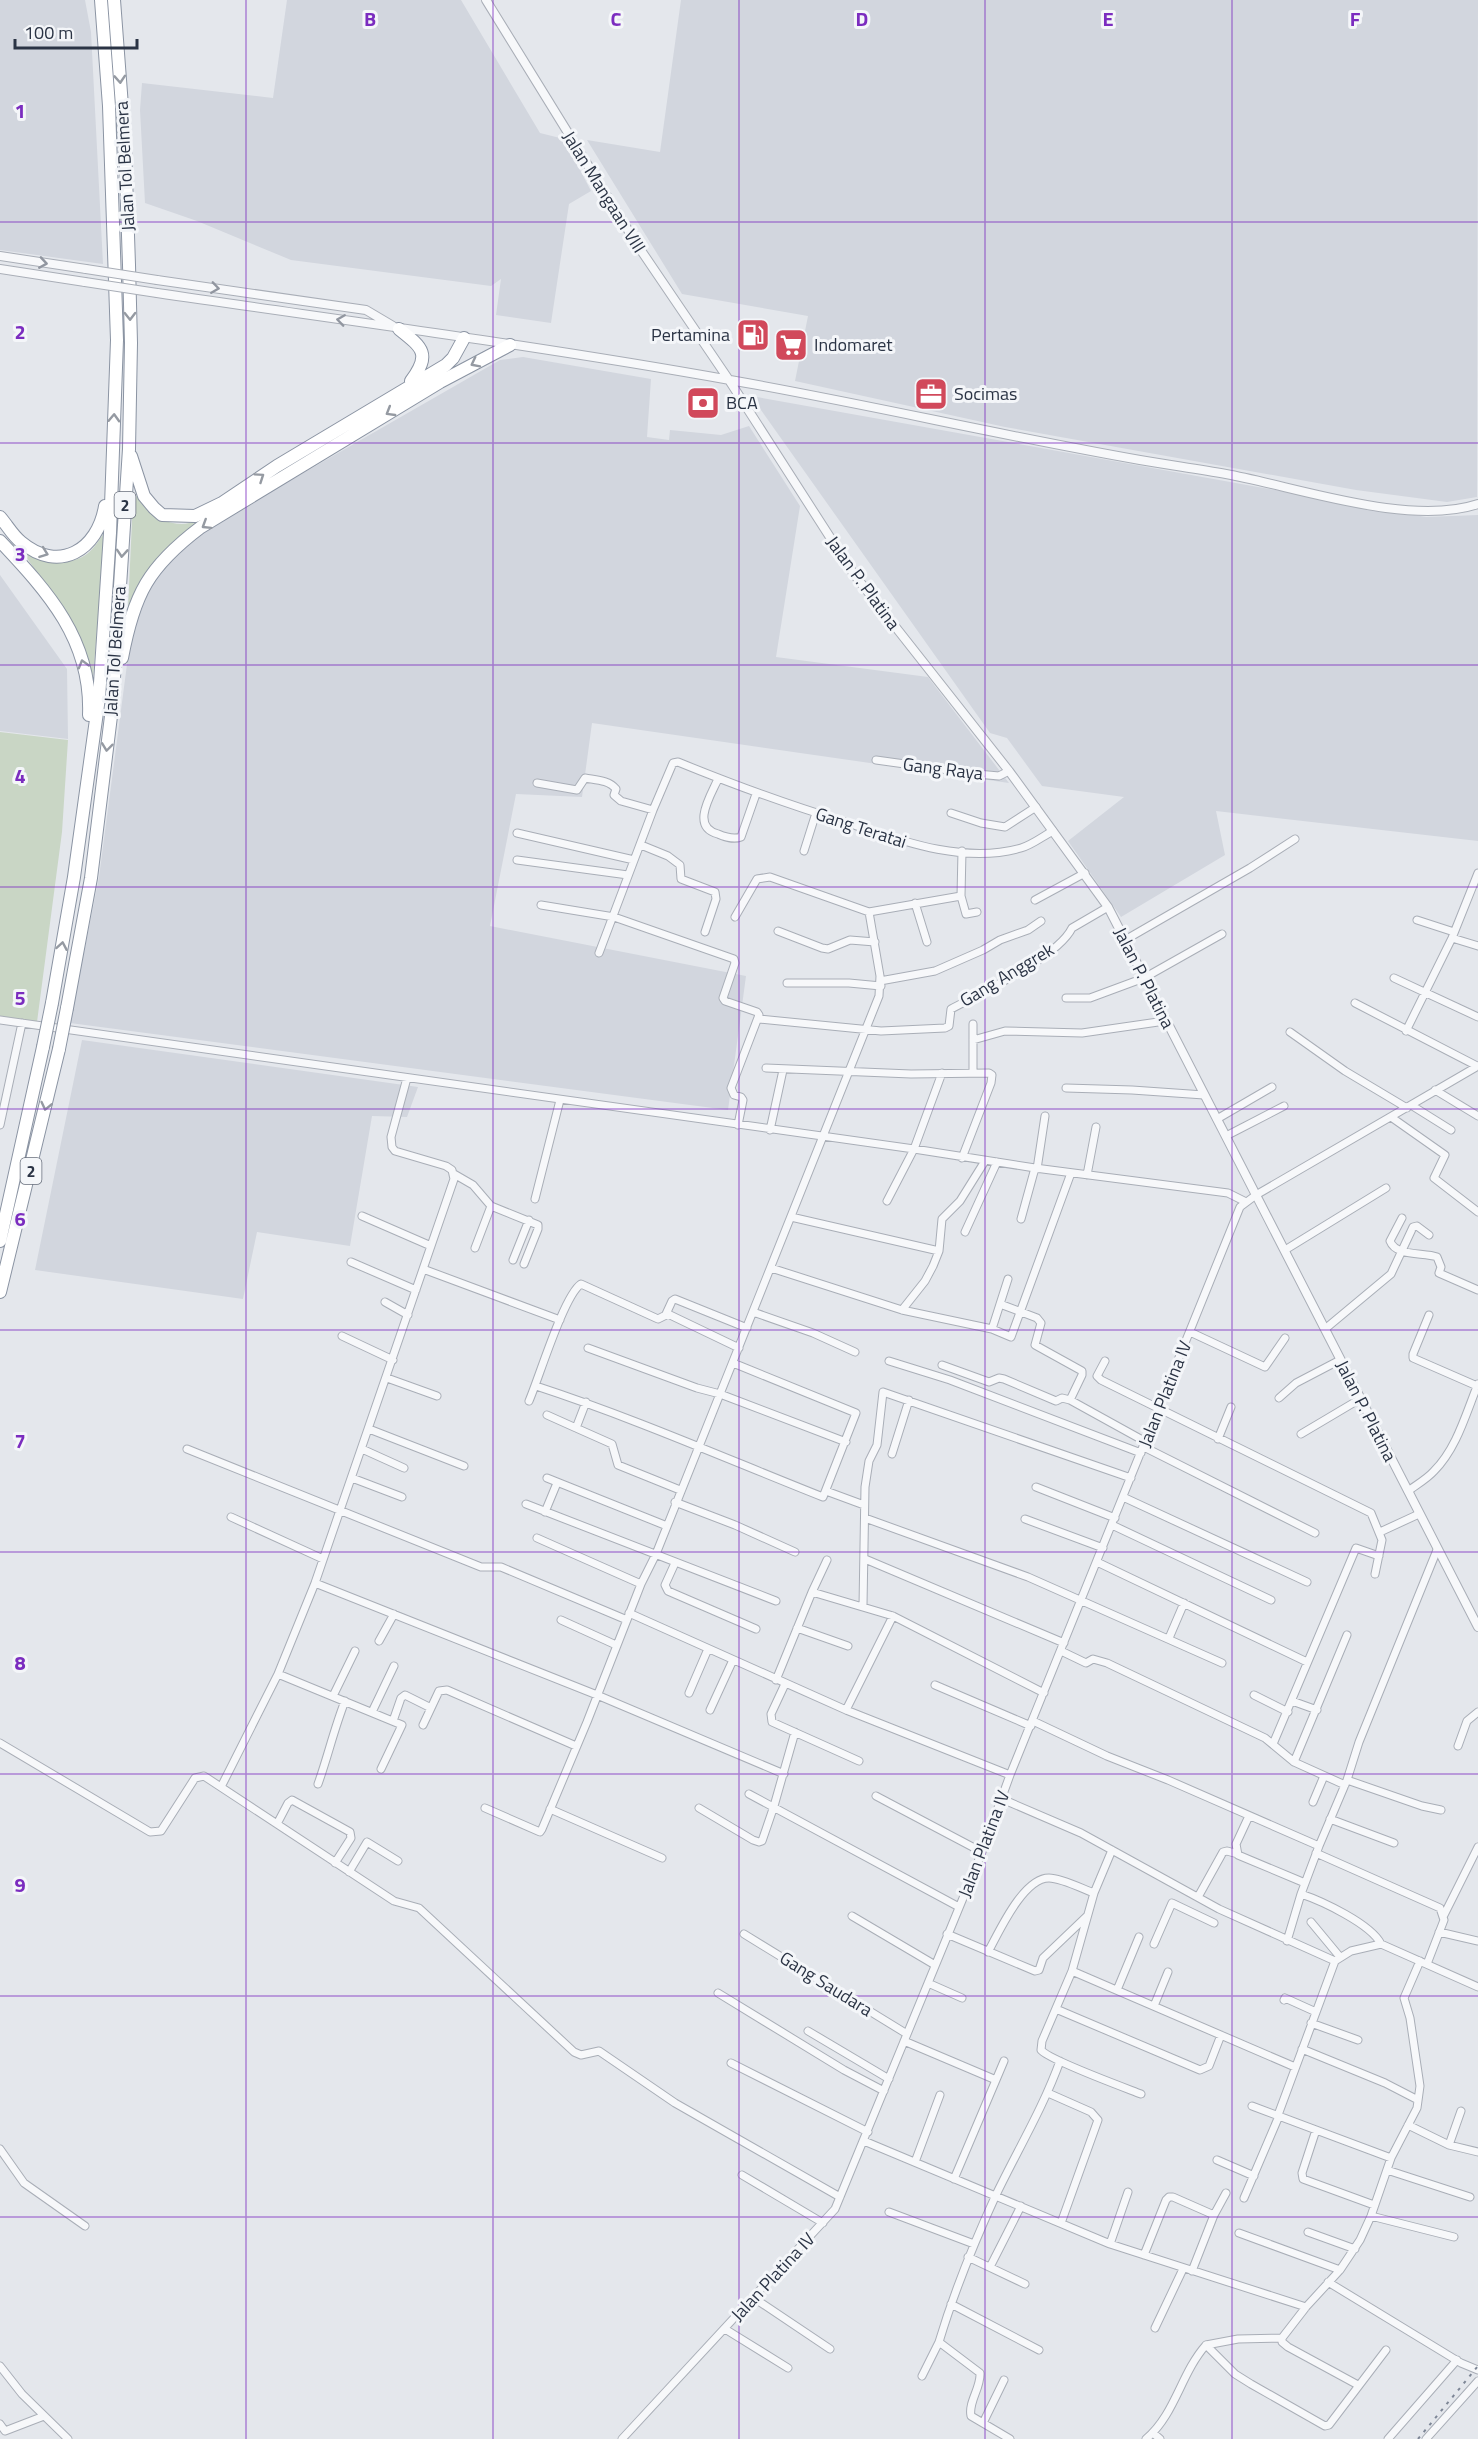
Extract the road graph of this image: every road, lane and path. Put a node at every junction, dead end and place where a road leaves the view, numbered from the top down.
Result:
1 (101, 0) edge
2 (114, 0) edge
3 (486, 0) edge
4 (0, 256) edge
5 (0, 268) edge
6 (399, 329) junction
7 (464, 338) junction
8 (510, 345) junction
9 (729, 380) junction
10 (407, 387) junction
11 (129, 449) junction
12 (113, 450) junction
13 (1478, 504) edge
14 (0, 517) edge
15 (0, 541) edge
16 (112, 708) junction
17 (876, 760) dead end
18 (88, 764) junction
19 (1009, 771) junction
20 (718, 779) junction
21 (537, 783) dead end
22 (756, 794) junction
23 (1036, 807) junction
24 (652, 810) junction
25 (816, 813) junction
26 (951, 813) dead end
27 (1053, 831) junction
28 (517, 833) dead end
29 (1295, 839) dead end
30 (641, 845) junction
31 (804, 851) dead end
32 (962, 851) junction
33 (517, 860) dead end
34 (634, 860) junction
35 (1086, 873) junction
36 (1478, 873) edge
37 (628, 874) junction
38 (1470, 894) junction
39 (961, 896) junction
40 (1478, 897) edge
41 (1035, 900) dead end
42 (915, 903) junction
43 (541, 905) dead end
44 (1108, 907) junction
45 (869, 912) junction
46 (977, 912) dead end
47 (614, 917) junction
48 (735, 917) dead end
49 (1041, 921) dead end
50 (1417, 921) dead end
51 (777, 931) dead end
52 (705, 932) dead end
53 (1222, 934) dead end
54 (1453, 935) junction
55 (1125, 940) junction
56 (875, 942) junction
57 (927, 942) dead end
58 (1478, 946) edge
59 (599, 952) dead end
60 (1144, 978) junction
61 (1394, 978) dead end
62 (880, 983) junction
63 (787, 984) dead end
64 (1426, 992) junction
65 (1066, 998) dead end
66 (1356, 1003) dead end
67 (1478, 1017) edge
68 (759, 1019) junction
69 (0, 1020) edge
70 (1165, 1020) junction
71 (22, 1023) junction
72 (973, 1024) dead end
73 (866, 1029) junction
74 (1406, 1031) junction
75 (1290, 1032) dead end
76 (974, 1040) junction
77 (1478, 1066) edge
78 (766, 1068) dead end
79 (783, 1070) junction
80 (849, 1072) junction
81 (974, 1072) junction
82 (942, 1073) junction
83 (407, 1078) junction
84 (1272, 1087) dead end
85 (1066, 1088) dead end
86 (1435, 1090) junction
87 (1204, 1095) junction
88 (560, 1100) junction
89 (1284, 1106) dead end
90 (1409, 1106) junction
91 (1045, 1116) dead end
92 (1478, 1116) edge
93 (1391, 1117) junction
94 (1217, 1119) junction
95 (0, 1125) edge
96 (738, 1125) junction
97 (1095, 1127) dead end
98 (770, 1130) junction
99 (1451, 1130) dead end
100 (1226, 1136) junction
101 (823, 1137) junction
102 (914, 1149) junction
103 (962, 1158) junction
104 (985, 1161) junction
105 (997, 1162) junction
106 (1036, 1168) junction
107 (1071, 1173) junction
108 (454, 1174) junction
109 (1087, 1175) junction
110 (1386, 1188) dead end
111 (1256, 1195) junction
112 (535, 1199) dead end
113 (887, 1201) dead end
114 (1246, 1202) junction
115 (491, 1206) junction
116 (1478, 1212) edge
117 (362, 1216) dead end
118 (791, 1217) junction
119 (1402, 1218) dead end
120 (1021, 1219) dead end
121 (529, 1220) junction
122 (965, 1232) dead end
123 (1429, 1234) dead end
124 (0, 1241) edge
125 (431, 1246) junction
126 (475, 1248) dead end
127 (1285, 1250) junction
128 (939, 1251) junction
129 (1403, 1251) junction
130 (513, 1260) dead end
131 (351, 1262) dead end
132 (524, 1264) dead end
133 (771, 1268) junction
134 (423, 1269) junction
135 (1008, 1279) dead end
136 (416, 1290) junction
137 (1478, 1290) edge
138 (0, 1292) edge
139 (385, 1302) dead end
140 (1000, 1304) junction
141 (902, 1310) junction
142 (1022, 1311) junction
143 (753, 1312) junction
144 (666, 1314) junction
145 (408, 1315) junction
146 (1429, 1315) dead end
147 (560, 1320) junction
148 (747, 1328) junction
149 (992, 1329) junction
150 (1325, 1329) junction
151 (1190, 1332) junction
152 (342, 1336) dead end
153 (1285, 1338) dead end
154 (588, 1348) dead end
155 (739, 1348) junction
156 (855, 1352) dead end
157 (393, 1360) junction
158 (1340, 1360) junction
159 (889, 1361) dead end
160 (1105, 1362) dead end
161 (733, 1363) junction
162 (942, 1365) dead end
163 (387, 1378) junction
164 (1478, 1385) edge
165 (536, 1386) junction
166 (720, 1394) junction
167 (437, 1396) dead end
168 (1279, 1398) dead end
169 (1360, 1399) junction
170 (909, 1400) junction
171 (1071, 1400) junction
172 (529, 1401) dead end
173 (586, 1402) junction
174 (1231, 1407) dead end
175 (1159, 1410) junction
176 (547, 1415) dead end
177 (576, 1428) junction
178 (369, 1430) junction
179 (1301, 1434) dead end
180 (1218, 1439) junction
181 (846, 1442) junction
182 (698, 1445) junction
183 (1144, 1447) junction
184 (188, 1449) dead end
185 (362, 1449) junction
186 (892, 1454) dead end
187 (464, 1466) dead end
188 (404, 1468) dead end
189 (352, 1478) junction
190 (547, 1478) dead end
191 (1131, 1478) junction
192 (557, 1483) junction
193 (1035, 1487) dead end
194 (680, 1490) junction
195 (826, 1491) junction
196 (1408, 1491) junction
197 (402, 1497) dead end
198 (1124, 1497) junction
199 (675, 1502) junction
200 (526, 1504) dead end
201 (864, 1504) junction
202 (341, 1511) junction
203 (545, 1512) junction
204 (1419, 1514) junction
205 (231, 1517) dead end
206 (865, 1518) junction
207 (1026, 1519) dead end
208 (1114, 1522) junction
209 (667, 1526) junction
210 (1380, 1532) junction
211 (1315, 1533) dead end
212 (537, 1538) dead end
213 (1103, 1548) junction
214 (1437, 1550) junction
215 (795, 1552) dead end
216 (656, 1554) junction
217 (1380, 1556) junction
218 (323, 1559) junction
219 (865, 1559) junction
220 (827, 1560) dead end
221 (1097, 1562) junction
222 (675, 1563) junction
223 (1375, 1574) dead end
224 (315, 1582) junction
225 (1307, 1582) dead end
226 (641, 1584) junction
227 (812, 1592) junction
228 (1082, 1599) junction
229 (1271, 1600) dead end
230 (776, 1601) dead end
231 (1184, 1603) junction
232 (863, 1606) junction
233 (394, 1614) junction
234 (893, 1616) junction
235 (628, 1617) junction
236 (561, 1620) dead end
237 (1478, 1627) edge
238 (797, 1628) junction
239 (756, 1629) dead end
240 (1347, 1635) dead end
241 (1169, 1638) junction
242 (379, 1641) dead end
243 (1064, 1643) junction
244 (616, 1645) junction
245 (848, 1646) dead end
246 (708, 1649) junction
247 (355, 1651) dead end
248 (1061, 1651) junction
249 (733, 1660) junction
250 (1222, 1662) dead end
251 (1307, 1662) junction
252 (394, 1666) dead end
253 (278, 1674) junction
254 (776, 1680) junction
255 (785, 1684) junction
256 (935, 1685) dead end
257 (689, 1693) dead end
258 (1044, 1693) junction
259 (597, 1695) junction
260 (1254, 1695) dead end
261 (333, 1696) junction
262 (345, 1701) junction
263 (1292, 1701) junction
264 (431, 1708) junction
265 (710, 1710) dead end
266 (846, 1710) junction
267 (1317, 1710) junction
268 (372, 1712) junction
269 (1288, 1712) junction
270 (1478, 1712) edge
271 (393, 1721) junction
272 (1032, 1724) junction
273 (423, 1725) dead end
274 (795, 1732) junction
275 (0, 1743) edge
276 (1273, 1744) junction
277 (576, 1746) junction
278 (1458, 1746) dead end
279 (859, 1761) dead end
280 (1294, 1762) junction
281 (381, 1769) dead end
282 (784, 1774) junction
283 (1010, 1775) junction
284 (1324, 1776) junction
285 (1346, 1783) junction
286 (318, 1784) dead end
287 (221, 1787) junction
288 (749, 1794) dead end
289 (876, 1796) dead end
290 (1002, 1799) junction
291 (1313, 1802) dead end
292 (774, 1806) junction
293 (485, 1808) dead end
294 (699, 1808) dead end
295 (550, 1809) junction
296 (1441, 1810) dead end
297 (1249, 1816) junction
298 (1330, 1820) junction
299 (277, 1824) junction
300 (1394, 1843) dead end
301 (1478, 1847) edge
302 (1112, 1850) junction
303 (1317, 1850) junction
304 (982, 1851) junction
305 (1238, 1855) junction
306 (662, 1858) dead end
307 (398, 1861) dead end
308 (335, 1863) junction
309 (349, 1872) junction
310 (1305, 1884) junction
311 (1094, 1893) junction
312 (1301, 1894) junction
313 (1198, 1897) junction
314 (960, 1907) junction
315 (1088, 1915) junction
316 (852, 1916) dead end
317 (1444, 1916) junction
318 (1311, 1922) dead end
319 (1214, 1923) dead end
320 (1439, 1932) junction
321 (744, 1934) dead end
322 (947, 1934) junction
323 (1139, 1937) dead end
324 (1287, 1941) junction
325 (1478, 1941) edge
326 (1154, 1944) dead end
327 (1381, 1944) junction
328 (988, 1952) junction
329 (1337, 1959) junction
330 (1424, 1963) junction
331 (935, 1965) junction
332 (1072, 1971) junction
333 (1168, 1972) dead end
334 (928, 1983) junction
335 (1478, 1987) edge
336 (1117, 1990) junction
337 (718, 1993) dead end
338 (963, 1998) dead end
339 (1284, 2000) dead end
340 (1154, 2006) junction
341 (1056, 2010) junction
342 (1316, 2012) junction
343 (1311, 2023) junction
344 (808, 2031) dead end
345 (1221, 2035) junction
346 (905, 2038) junction
347 (1358, 2040) dead end
348 (1302, 2049) junction
349 (1004, 2061) dead end
350 (1060, 2061) junction
351 (732, 2063) dead end
352 (1295, 2067) junction
353 (889, 2079) junction
354 (996, 2080) junction
355 (884, 2091) junction
356 (1048, 2093) junction
357 (1141, 2094) dead end
358 (940, 2095) dead end
359 (1418, 2100) junction
360 (1252, 2106) dead end
361 (1461, 2111) dead end
362 (1279, 2116) junction
363 (1407, 2125) junction
364 (1316, 2130) junction
365 (868, 2132) junction
366 (864, 2141) junction
367 (1449, 2145) junction
368 (0, 2149) edge
369 (1478, 2152) edge
370 (1391, 2158) junction
371 (1217, 2160) dead end
372 (915, 2162) junction
373 (1386, 2170) junction
374 (742, 2175) dead end
375 (1254, 2176) junction
376 (954, 2179) junction
377 (1128, 2192) dead end
378 (1226, 2193) dead end
379 (996, 2195) junction
380 (840, 2197) junction
381 (1470, 2197) dead end
382 (1244, 2198) dead end
383 (1374, 2205) junction
384 (1021, 2206) junction
385 (889, 2212) dead end
386 (1214, 2215) junction
387 (1371, 2216) junction
388 (823, 2223) junction
389 (1061, 2223) junction
390 (85, 2226) dead end
391 (1308, 2232) dead end
392 (1239, 2233) dead end
393 (1454, 2237) dead end
394 (974, 2244) junction
395 (1110, 2244) junction
396 (1355, 2249) junction
397 (1144, 2255) junction
398 (968, 2257) junction
399 (990, 2267) junction
400 (1183, 2268) junction
401 (1340, 2270) junction
402 (1191, 2271) junction
403 (1328, 2282) junction
404 (1025, 2284) dead end
405 (754, 2298) junction
406 (951, 2304) junction
407 (1306, 2307) junction
408 (1155, 2328) dead end
409 (725, 2329) junction
410 (1282, 2338) junction
411 (939, 2342) junction
412 (1206, 2345) junction
413 (830, 2349) dead end
414 (1039, 2350) dead end
415 (1386, 2350) dead end
416 (1457, 2361) junction
417 (0, 2366) edge
418 (788, 2368) dead end
419 (1478, 2370) edge
420 (922, 2376) dead end
421 (1004, 2380) dead end
422 (1478, 2381) edge
423 (1358, 2385) junction
424 (44, 2416) junction
425 (983, 2423) junction
426 (0, 2424) edge
427 (3, 2432) edge
428 (1153, 2433) junction
429 (68, 2439) edge
430 (622, 2439) edge
431 (1010, 2439) edge
432 (1146, 2439) edge
433 (1160, 2439) edge
434 (1388, 2439) edge
435 (1426, 2439) edge

12 -> 1 highway, Jalan Tol Belmera / 2
2 -> 11 highway, Jalan Tol Belmera / 2
3 - 9 street, Jalan Mangaan VIII
4 -> 6 street, bridge
6 -> 5 street, bridge
6 - 7 street
6 - 10 highway
7 - 8 street
7 - 10 highway
8 - 9 street
8 -> 16 highway
9 - 13 street
9 - 19 street, Jalan P. Platina
11 -> 10 highway
11 -> 16 highway, Jalan Tol Belmera / 2
14 -> 12 highway
12 - 18 highway, Jalan Tol Belmera / 2
18 -> 15 highway
16 -> 138 highway, Jalan Tol Belmera / 2, bridge
17 - 19 street, Gang Raya
124 -> 18 highway, Jalan Tol Belmera / 2, bridge
19 - 23 street, Jalan P. Platina
20 - 22 street, Gang Teratai
20 - 22 street
20 - 24 street, Gang Teratai
21 - 24 street
22 - 25 street, Gang Teratai
23 - 26 street
23 - 27 street, Jalan P. Platina
24 - 30 street
25 - 31 street
25 - 32 street, Gang Teratai
27 - 32 street, Gang Teratai
27 - 35 street, Jalan P. Platina
28 - 34 street
29 - 55 street
30 - 34 street
30 - 52 street
32 - 39 street
33 - 37 street
34 - 37 street
35 - 41 street
35 - 44 street, Jalan P. Platina
36 - 38 street
37 - 47 street
38 - 40 street
38 - 54 street
39 - 42 street
39 - 46 street
42 - 45 street
42 - 57 street
43 - 47 street
44 - 55 street, Jalan P. Platina
44 - 73 street, Gang Anggrek
45 - 48 street
45 - 56 street
47 - 59 street
47 - 68 street
49 - 62 street
50 - 54 street
51 - 56 street
53 - 60 street
54 - 58 street
54 - 64 street
55 - 60 street, Jalan P. Platina
56 - 62 street
60 - 65 street
60 - 70 street, Jalan P. Platina
61 - 64 street
62 - 63 street
62 - 73 street
64 - 67 street
64 - 74 street
66 - 74 street
68 - 73 street
68 - 96 street
69 - 71 street
70 - 76 street
70 - 87 street, Jalan P. Platina
71 - 83 street
71 - 95 street
72 - 76 street
73 - 80 street
74 - 77 street
75 - 90 street
76 - 81 street
77 - 86 street, Jalan Platina IV
78 - 79 street
79 - 80 street
79 - 98 street
80 - 82 street
80 - 101 street
81 - 82 street
81 - 103 street
82 - 102 street
83 - 88 street
83 - 108 street
84 - 94 street
85 - 87 street
86 - 90 street, Jalan Platina IV
86 - 92 street
87 - 94 street, Jalan P. Platina
88 - 96 street
88 - 112 street
89 - 100 street
90 - 93 street, Jalan Platina IV
90 - 99 street
91 - 106 street
93 - 111 street, Jalan Platina IV
93 - 116 street
94 - 100 street, Jalan P. Platina
96 - 98 street
97 - 109 street
98 - 101 street
100 - 111 street, Jalan P. Platina
101 - 102 street
101 - 118 street
102 - 103 street
102 - 113 street
103 - 104 street
104 - 105 street
104 - 128 street
105 - 106 street
105 - 122 street
106 - 107 street
106 - 120 street
107 - 109 street
107 - 142 street
108 - 115 street
108 - 125 street
109 - 114 street
110 - 127 street
111 - 114 street, Jalan Platina IV
111 - 127 street, Jalan P. Platina
114 - 151 street, Jalan Platina IV
115 - 121 street
115 - 126 street
117 - 125 street
118 - 128 street
118 - 133 street
119 - 129 street
121 - 130 street
121 - 132 street
123 - 129 street
125 - 134 street
127 - 150 street, Jalan P. Platina
128 - 141 street
129 - 137 street
129 - 150 street
131 - 136 street
133 - 141 street
133 - 143 street
134 - 136 street
134 - 147 street
135 - 140 street
136 - 145 street
139 - 145 street
140 - 142 street
140 - 149 street
141 - 149 street
142 - 149 street
142 - 171 street
143 - 148 street
143 - 156 street
144 - 147 street
144 - 148 street
144 - 155 street
145 - 157 street
146 - 164 street
147 - 165 street
148 - 155 street
150 - 158 street, Jalan P. Platina
151 - 153 street
151 - 175 street, Jalan Platina IV
152 - 157 street
154 - 166 street
155 - 161 street
157 - 163 street
158 - 168 street
158 - 169 street, Jalan P. Platina
159 - 183 street
160 - 175 street
161 - 166 street
161 - 181 street
162 - 171 street
163 - 167 street
163 - 178 street
164 - 196 street
165 - 172 street
165 - 173 street
166 - 181 street
166 - 182 street
169 - 179 street
169 - 196 street, Jalan P. Platina
170 - 186 street
170 - 191 street
170 - 201 street
171 - 183 street
173 - 177 street
173 - 182 street
174 - 180 street
175 - 180 street
175 - 183 street, Jalan Platina IV
176 - 177 street
177 - 194 street
178 - 185 street
178 - 187 street
180 - 210 street
181 - 195 street
182 - 194 street
182 - 195 street
183 - 191 street, Jalan Platina IV
183 - 211 street
184 - 202 street
185 - 188 street
185 - 189 street
189 - 197 street
189 - 202 street
190 - 192 street
191 - 198 street, Jalan Platina IV
192 - 203 street
192 - 209 street
193 - 208 street
194 - 199 street
195 - 201 street
196 - 204 street, Jalan P. Platina
198 - 208 street, Jalan Platina IV
198 - 225 street
199 - 209 street
199 - 215 street
200 - 203 street
201 - 206 street
202 - 218 street
202 - 235 street
203 - 216 street
204 - 210 street
204 - 214 street, Jalan P. Platina
205 - 218 street
206 - 219 street
206 - 228 street
207 - 213 street
208 - 213 street, Jalan Platina IV
208 - 229 street
209 - 216 street
210 - 217 street
212 - 226 street
213 - 221 street, Jalan Platina IV
214 - 237 street, Jalan P. Platina
214 - 285 street
216 - 222 street
216 - 226 street
217 - 223 street
217 - 251 street
218 - 224 street
219 - 232 street
219 - 243 street
220 - 227 street
221 - 228 street, Jalan Platina IV
221 - 231 street
222 - 230 street
222 - 239 street
224 - 233 street
224 - 253 street
226 - 235 street
227 - 232 street
227 - 238 street
228 - 241 street
228 - 243 street, Jalan Platina IV
231 - 241 street
231 - 251 street
232 - 234 street
233 - 242 street
233 - 259 street
234 - 258 street
234 - 266 street
235 - 244 street
235 - 246 street
236 - 244 street
238 - 245 street
238 - 254 street
240 - 267 street
241 - 250 street
243 - 248 street, Jalan Platina IV
244 - 259 street
246 - 249 street
246 - 257 street
247 - 261 street
248 - 258 street, Jalan Platina IV
248 - 276 street
249 - 254 street
249 - 265 street
251 - 263 street
252 - 268 street
253 - 261 street
253 - 287 street
254 - 255 street
255 - 266 street
255 - 274 street
256 - 272 street
258 - 272 street, Jalan Platina IV
259 - 277 street
259 - 282 street
260 - 269 street
261 - 262 street
262 - 268 street
262 - 286 street
263 - 267 street
263 - 269 street
264 - 271 street
264 - 273 street
264 - 277 street
266 - 283 street
267 - 280 street
268 - 271 street
269 - 276 street
270 - 278 street
271 - 281 street
272 - 283 street, Jalan Platina IV
272 - 297 street
274 - 279 street
274 - 282 street
275 - 287 street
276 - 280 street
277 - 295 street
280 - 284 street
282 - 292 street
283 - 290 street, Jalan Platina IV
284 - 285 street
284 - 291 street
285 - 296 street
285 - 298 street
287 - 299 street
288 - 292 street
289 - 304 street
290 - 302 street
290 - 304 street, Jalan Platina IV
292 - 294 street
292 - 314 street
293 - 295 street
295 - 306 street
297 - 303 street
297 - 305 street
298 - 300 street
298 - 303 street
299 - 308 street
299 - 308 street
301 - 317 street
302 - 311 street
302 - 313 street
303 - 310 street
303 - 317 street
304 - 314 street, Jalan Platina IV
305 - 310 street
305 - 313 street
307 - 309 street
308 - 309 street
309 - 380 street
310 - 312 street
311 - 315 street
311 - 328 street
312 - 324 street
312 - 327 street
313 - 324 street
314 - 322 street, Jalan Platina IV
315 - 328 street
315 - 332 street
316 - 331 street
317 - 320 street
318 - 329 street
319 - 326 street
320 - 325 street
320 - 330 street
321 - 346 street, Gang Saudara
322 - 328 street
322 - 331 street, Jalan Platina IV
323 - 336 street
324 - 329 street
327 - 329 street
327 - 330 street
329 - 342 street
330 - 335 street
330 - 359 street
331 - 334 street, Jalan Platina IV
332 - 336 street
332 - 341 street
333 - 340 street
334 - 338 street
334 - 346 street, Jalan Platina IV
336 - 340 street
337 - 355 street
339 - 342 street
340 - 345 street
341 - 345 street
341 - 350 street
342 - 343 street
343 - 347 street
343 - 348 street
344 - 353 street
345 - 352 street
346 - 353 street, Jalan Platina IV
346 - 354 street, Gang Saudara
348 - 352 street
348 - 359 street
349 - 354 street
350 - 356 street
350 - 357 street
351 - 365 street
352 - 362 street
353 - 355 street, Jalan Platina IV
354 - 376 street
355 - 365 street, Jalan Platina IV
356 - 379 street
356 - 389 street
358 - 372 street
359 - 363 street
360 - 362 street
361 - 367 street
362 - 364 street
362 - 375 street
363 - 367 street
363 - 370 street
364 - 370 street
364 - 383 street
365 - 366 street, Jalan Platina IV
366 - 372 street
366 - 380 street, Jalan Platina IV
367 - 369 street
368 - 390 street
370 - 373 street
371 - 375 street
372 - 376 street
373 - 381 street
373 - 383 street
374 - 388 street
375 - 382 street
376 - 379 street
377 - 395 street
378 - 386 street
379 - 384 street
379 - 394 street
380 - 388 street, Jalan Platina IV
383 - 387 street
384 - 389 street
384 - 399 street
385 - 394 street
386 - 397 street
386 - 402 street
387 - 393 street
387 - 396 street
388 - 405 street, Jalan Platina IV
389 - 395 street
391 - 396 street
392 - 401 street
394 - 398 street
395 - 397 street
396 - 401 street
397 - 400 street
398 - 399 street
398 - 406 street
399 - 404 street
400 - 402 street
400 - 408 street
401 - 403 street
402 - 407 street
403 - 407 street
403 - 416 street
405 - 409 street, Jalan Platina IV
405 - 413 street
406 - 411 street
406 - 414 street
407 - 410 street
409 - 418 street
409 - 430 street, Jalan Platina IV
410 - 412 street
410 - 423 street
411 - 420 street
411 - 425 street
412 - 423 street
412 - 428 street
415 - 423 street
416 - 419 street
416 - 434 street
417 - 424 street
421 - 425 street
422 - 435 street
424 - 427 street
424 - 429 street
425 - 431 street
426 - 427 street
428 - 432 street
428 - 433 street

